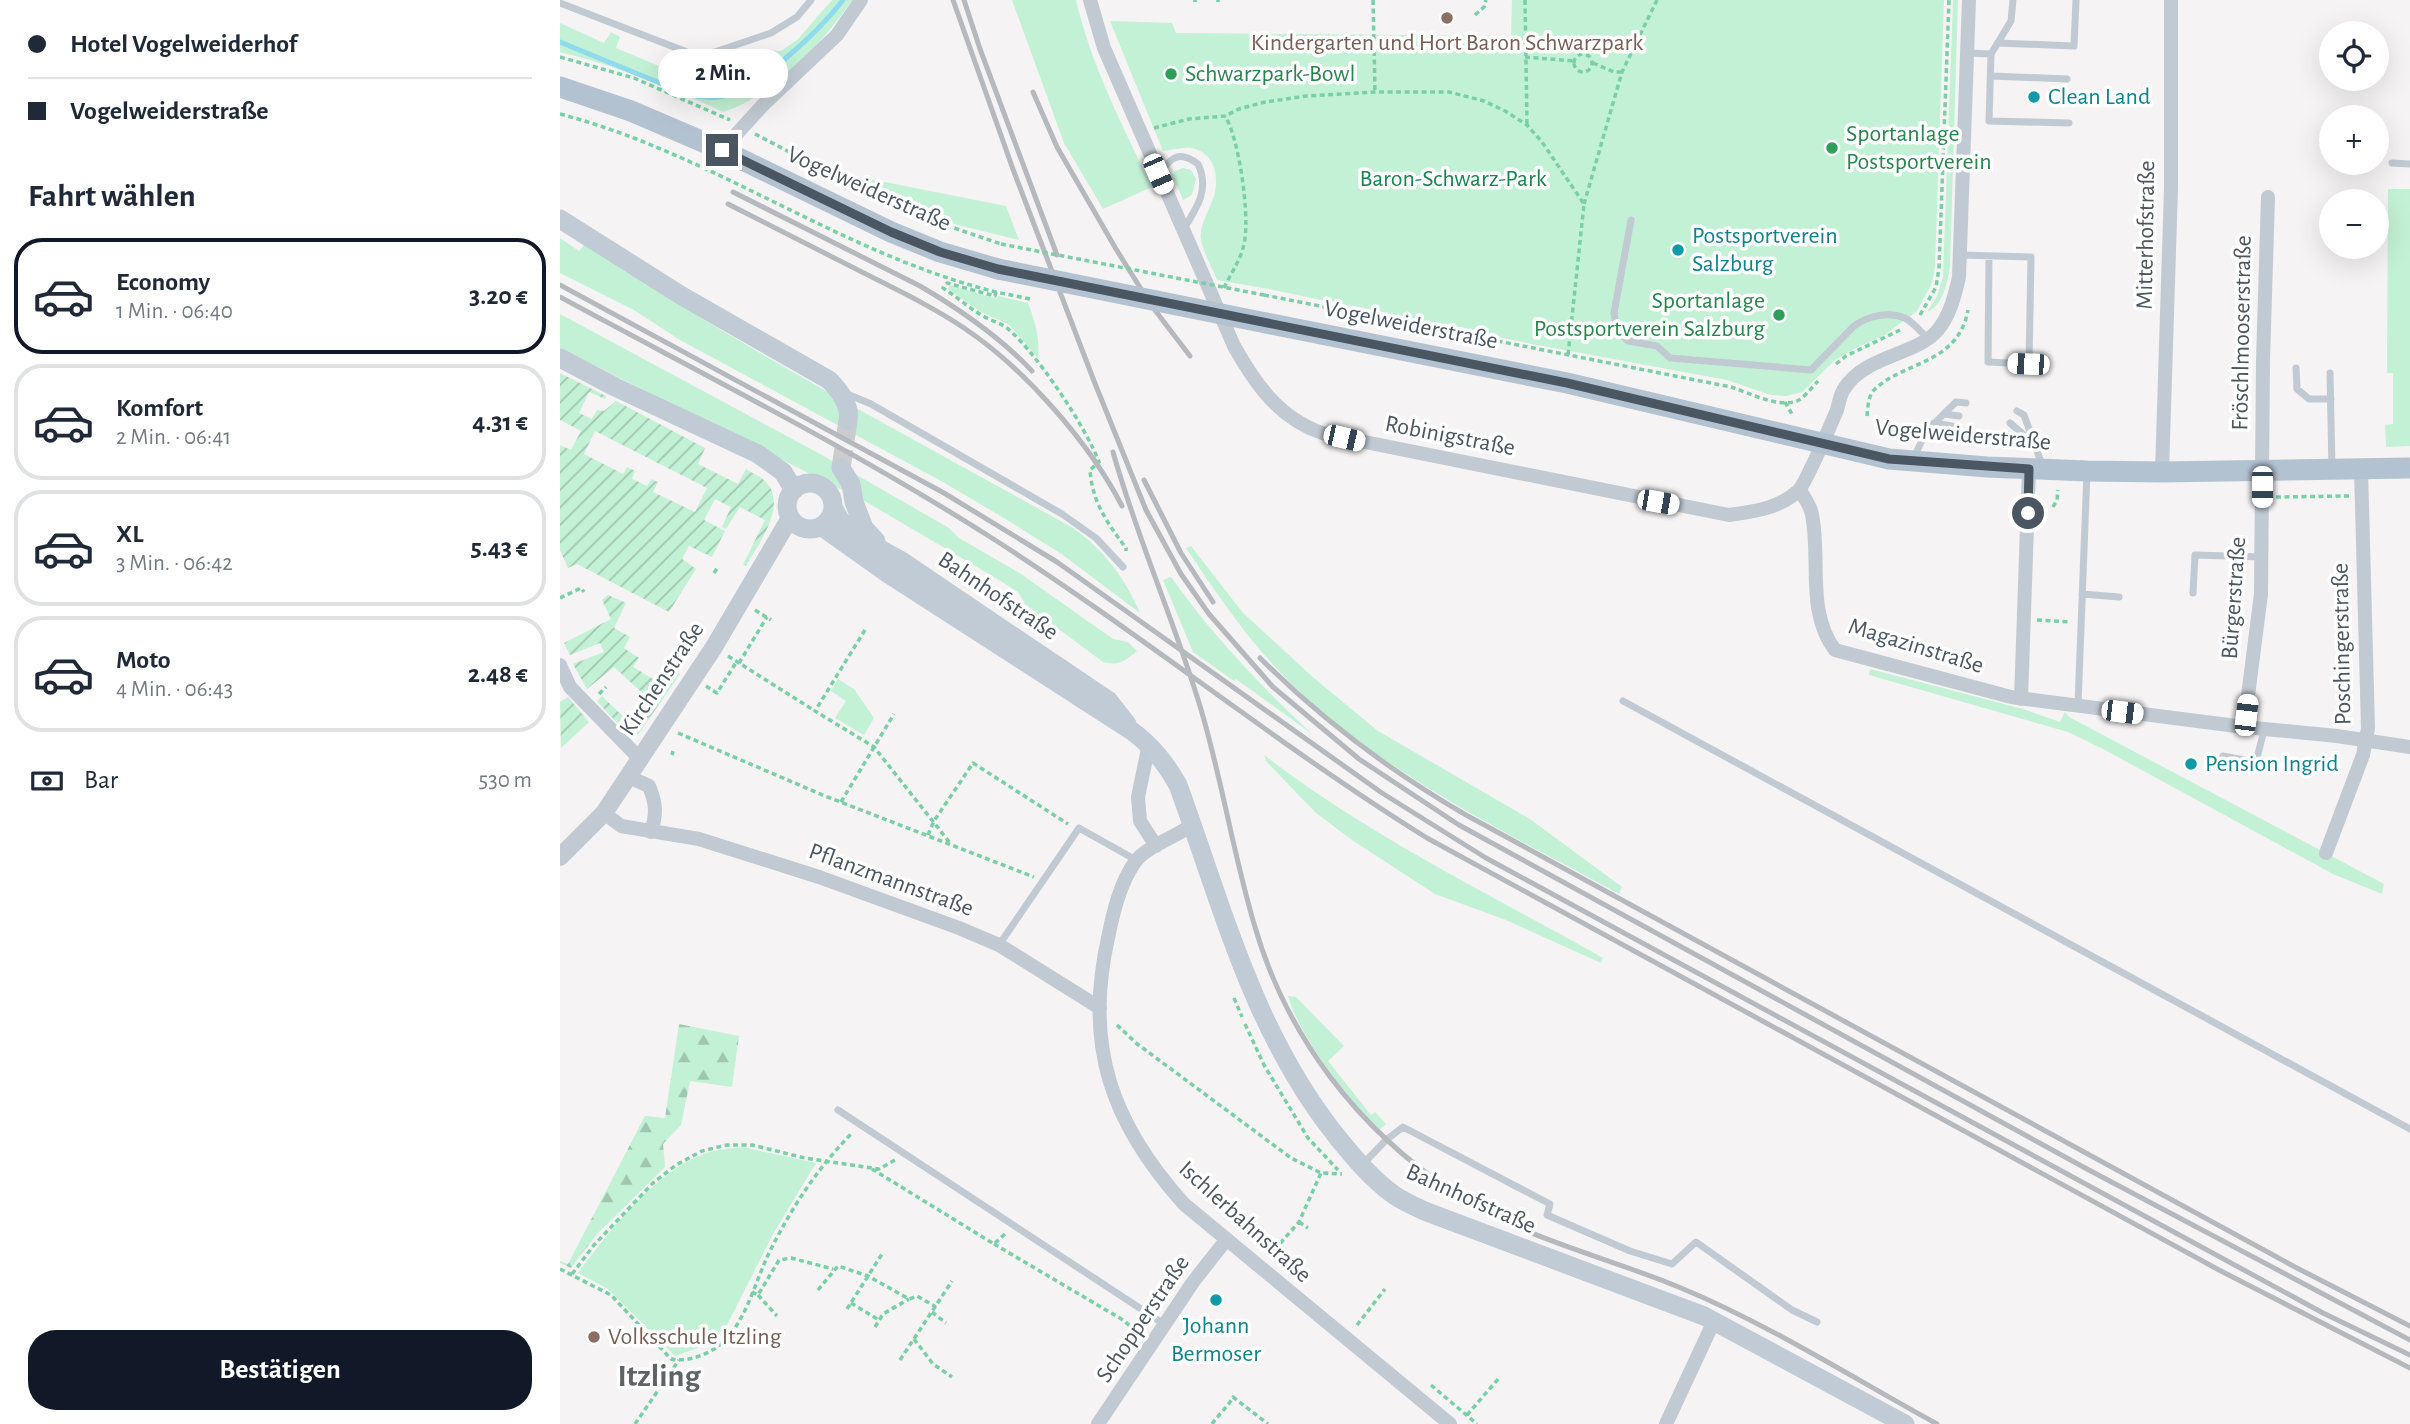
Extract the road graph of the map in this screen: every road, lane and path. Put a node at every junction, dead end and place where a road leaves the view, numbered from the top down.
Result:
1 (811, 0) edge
2 (861, 0) edge
3 (1373, 0) edge
4 (1486, 0) edge
5 (1525, 0) edge
6 (1657, 0) edge
7 (1949, 0) edge
8 (1969, 0) edge
9 (2012, 0) edge
10 (2076, 0) edge
11 (2171, 0) edge
12 (1093, 1) edge
13 (560, 3) edge
14 (1475, 15) dead end
15 (1998, 43) junction
16 (1966, 53) junction
17 (1991, 54) junction
18 (560, 57) edge
19 (1525, 57) junction
20 (1574, 61) junction
21 (1593, 63) junction
22 (1622, 72) junction
23 (1991, 76) junction
24 (2067, 79) dead end
25 (560, 87) edge
26 (1375, 92) junction
27 (560, 114) edge
28 (1225, 116) junction
29 (2069, 123) dead end
30 (1527, 125) junction
31 (742, 127) junction
32 (1148, 130) dead end
33 (722, 150) junction
34 (2392, 163) dead end
35 (2410, 164) edge
36 (1158, 174) junction
37 (2268, 197) dead end
38 (1584, 204) junction
39 (560, 219) edge
40 (1631, 220) dead end
41 (1182, 230) junction
42 (1960, 255) junction
43 (1989, 256) junction
44 (996, 292) junction
45 (1220, 296) dead end
46 (1030, 299) dead end
47 (1911, 323) junction
48 (1927, 338) junction
49 (560, 358) edge
50 (2297, 368) dead end
51 (2330, 373) dead end
52 (835, 386) junction
53 (2330, 399) junction
54 (1966, 403) dead end
55 (871, 404) junction
56 (2017, 411) dead end
57 (1944, 414) junction
58 (1959, 416) dead end
59 (848, 419) joint
60 (1934, 423) junction
61 (2010, 423) dead end
62 (1952, 426) dead end
63 (2003, 433) dead end
64 (1821, 443) junction
65 (2033, 443) junction
66 (1914, 461) junction
67 (2410, 468) edge
68 (2036, 469) junction
69 (2332, 469) junction
70 (2361, 469) junction
71 (2087, 471) junction
72 (2261, 471) junction
73 (2162, 472) junction
74 (2276, 489) dead end
75 (794, 490) junction
76 (1800, 490) junction
77 (2058, 490) dead end
78 (2344, 496) dead end
79 (832, 501) junction
80 (2053, 507) dead end
81 (790, 518) junction
82 (821, 526) junction
83 (884, 549) junction
84 (2261, 557) junction
85 (718, 567) dead end
86 (1123, 567) joint
87 (714, 573) dead end
88 (584, 592) dead end
89 (2193, 593) dead end
90 (2082, 594) junction
91 (2119, 597) dead end
92 (560, 598) edge
93 (751, 608) dead end
94 (2024, 619) junction
95 (2081, 622) junction
96 (865, 630) dead end
97 (714, 648) junction
98 (738, 662) junction
99 (560, 665) edge
100 (703, 685) dead end
101 (2021, 699) junction
102 (1623, 701) dead end
103 (2078, 706) junction
104 (815, 711) junction
105 (894, 714) dead end
106 (662, 725) junction
107 (2244, 727) junction
108 (2264, 729) junction
109 (1132, 731) junction
110 (2366, 741) junction
111 (1149, 744) junction
112 (874, 747) junction
113 (2410, 747) edge
114 (2223, 756) dead end
115 (639, 758) junction
116 (629, 777) junction
117 (841, 802) junction
118 (604, 813) junction
119 (934, 821) junction
120 (1193, 824) junction
121 (1079, 828) junction
122 (651, 832) junction
123 (928, 835) junction
124 (951, 845) junction
125 (1156, 846) junction
126 (2326, 853) dead end
127 (560, 857) edge
128 (1136, 860) junction
129 (1042, 880) junction
130 (999, 945) junction
131 (1100, 1008) junction
132 (838, 1110) dead end
133 (860, 1124) junction
134 (2410, 1129) edge
135 (904, 1151) junction
136 (826, 1160) junction
137 (1361, 1166) junction
138 (870, 1168) junction
139 (1321, 1173) junction
140 (1342, 1174) dead end
141 (1299, 1222) junction
142 (1013, 1226) junction
143 (1308, 1228) dead end
144 (1226, 1240) junction
145 (994, 1244) junction
146 (882, 1254) dead end
147 (1259, 1267) junction
148 (560, 1269) edge
149 (834, 1269) junction
150 (572, 1274) junction
151 (868, 1276) junction
152 (952, 1281) dead end
153 (1385, 1289) dead end
154 (818, 1290) dead end
155 (752, 1292) junction
156 (758, 1295) junction
157 (909, 1299) junction
158 (850, 1303) junction
159 (936, 1307) junction
160 (847, 1309) dead end
161 (932, 1312) junction
162 (777, 1316) dead end
163 (879, 1320) junction
164 (1714, 1321) junction
165 (1817, 1322) dead end
166 (946, 1323) dead end
167 (1164, 1324) junction
168 (875, 1327) dead end
169 (1366, 1333) dead end
170 (914, 1339) junction
171 (1148, 1349) junction
172 (679, 1360) junction
173 (900, 1360) dead end
174 (952, 1377) dead end
175 (1499, 1378) dead end
176 (1427, 1382) dead end
177 (1467, 1415) junction
178 (635, 1424) edge
179 (1098, 1424) edge
180 (1212, 1424) edge
181 (1268, 1424) edge
182 (1450, 1424) edge
183 (1477, 1424) edge
184 (1666, 1424) edge
185 (1905, 1424) edge

1 - 13 lane
2 - 31 street
3 - 26 path
4 - 14 path
5 - 19 path
6 - 22 path
7 - 47 path
8 - 16 street
9 - 15 lane
10 - 15 lane
11 - 73 street, Mitterhofstraße
12 - 36 street, Robinigstraße
15 - 17 lane
16 - 17 lane
16 - 42 street
17 - 23 lane
18 - 31 path
19 - 20 path
19 - 30 path
20 - 21 path
20 - 21 path
21 - 22 path
22 - 38 path
23 - 24 lane
23 - 29 lane
25 - 33 main road, Vogelweiderstraße
26 - 28 path
26 - 30 path
27 - 44 path
28 - 32 path
28 - 45 path
30 - 38 path
31 - 33 street
31 - 38 path, bridge
33 - 64 main road, Vogelweiderstraße, bridge
34 - 35 lane
36 - 41 street, Robinigstraße
36 - 41 lane
37 - 72 street, Fröschlmooserstraße
39 - 52 main road
40 - 47 lane
41 - 76 street, Robinigstraße
42 - 43 lane
42 - 48 street
43 - 43 lane
44 - 46 path
44 - 86 path
47 - 48 lane
48 - 64 street
49 - 75 main road
50 - 53 lane
51 - 53 lane
52 - 55 lane
52 - 59 main road
53 - 69 lane
54 - 57 lane
55 - 59 lane
55 - 86 lane
56 - 65 lane
57 - 58 lane
57 - 60 lane
60 - 62 lane
60 - 66 lane
61 - 65 lane
63 - 65 lane
64 - 66 main road, Vogelweiderstraße
64 - 76 street
65 - 68 lane
66 - 68 main road, Vogelweiderstraße
67 - 70 main road, Vogelweiderstraße
68 - 71 main road, Vogelweiderstraße
68 - 94 street
69 - 70 main road, Vogelweiderstraße
69 - 72 main road, Vogelweiderstraße
70 - 110 street, Poschingerstraße
71 - 73 main road, Vogelweiderstraße
71 - 90 lane
72 - 73 main road, Vogelweiderstraße
72 - 84 street, Bürgerstraße
74 - 78 path
75 - 79 main road
75 - 81 main road
76 - 101 street, Magazinstraße
77 - 80 path
79 - 82 main road
79 - 83 main road, Bahnhofstraße
79 - 83 main road
81 - 82 main road, Bahnhofstraße
81 - 97 street, Kirchenstraße
82 - 109 main road, Bahnhofstraße
83 - 109 main road, Bahnhofstraße
84 - 89 lane
84 - 107 street, Bürgerstraße
85 - 87 path
88 - 92 path
90 - 91 lane
90 - 95 lane
93 - 98 path
94 - 95 path
94 - 101 street
95 - 103 lane
96 - 104 path
97 - 98 path
97 - 106 street, Kirchenstraße
98 - 100 path
98 - 104 path
99 - 115 street
101 - 103 street, Magazinstraße
102 - 134 lane
103 - 107 street, Magazinstraße
104 - 112 path
105 - 112 path
106 - 115 street, Kirchenstraße
106 - 117 path
107 - 108 street, Magazinstraße
108 - 110 street, Magazinstraße
108 - 114 lane
109 - 111 main road, Bahnhofstraße
110 - 113 street, Magazinstraße
110 - 126 street, Poschingerstraße
111 - 120 main road, Bahnhofstraße
111 - 125 street
112 - 117 path
112 - 119 path
115 - 116 street, Kirchenstraße
116 - 118 street, Kirchenstraße
116 - 122 street
117 - 123 path
118 - 122 street, Pflanzmannstraße
118 - 127 street, Kirchenstraße
119 - 121 path
119 - 123 path
119 - 124 path
120 - 125 street, Ischlerbahnstraße
120 - 137 main road, Bahnhofstraße
121 - 128 lane
121 - 129 lane
122 - 130 street, Pflanzmannstraße
123 - 124 path
124 - 129 path
125 - 128 street, Ischlerbahnstraße
128 - 131 street, Ischlerbahnstraße
129 - 130 lane
130 - 131 street, Pflanzmannstraße
131 - 139 path
131 - 144 street, Ischlerbahnstraße
132 - 133 lane
133 - 135 lane
133 - 136 path
135 - 138 path
135 - 142 lane
136 - 138 path
136 - 150 path
136 - 155 path
137 - 164 main road, Bahnhofstraße
137 - 165 lane
138 - 145 path
139 - 140 path
139 - 141 path
141 - 143 path
141 - 147 path
142 - 145 path
142 - 167 lane
144 - 147 street, Ischlerbahnstraße
144 - 167 street, Schopperstraße
145 - 171 path
146 - 151 path
147 - 182 street, Ischlerbahnstraße
148 - 150 path
149 - 151 path
149 - 154 path
149 - 156 path
150 - 172 path
151 - 157 path
151 - 158 path
152 - 159 path
153 - 169 path
155 - 156 path
155 - 172 path
156 - 162 path
157 - 159 path
157 - 163 path
158 - 160 path
158 - 163 path
159 - 161 path
161 - 166 path
161 - 170 path
163 - 168 path
164 - 184 street
164 - 185 main road, Bahnhofstraße
167 - 171 street, Schopperstraße
170 - 173 path
170 - 174 path
171 - 179 street, Schopperstraße
172 - 178 path
175 - 177 path
176 - 177 path
177 - 183 path
180 - 181 path

